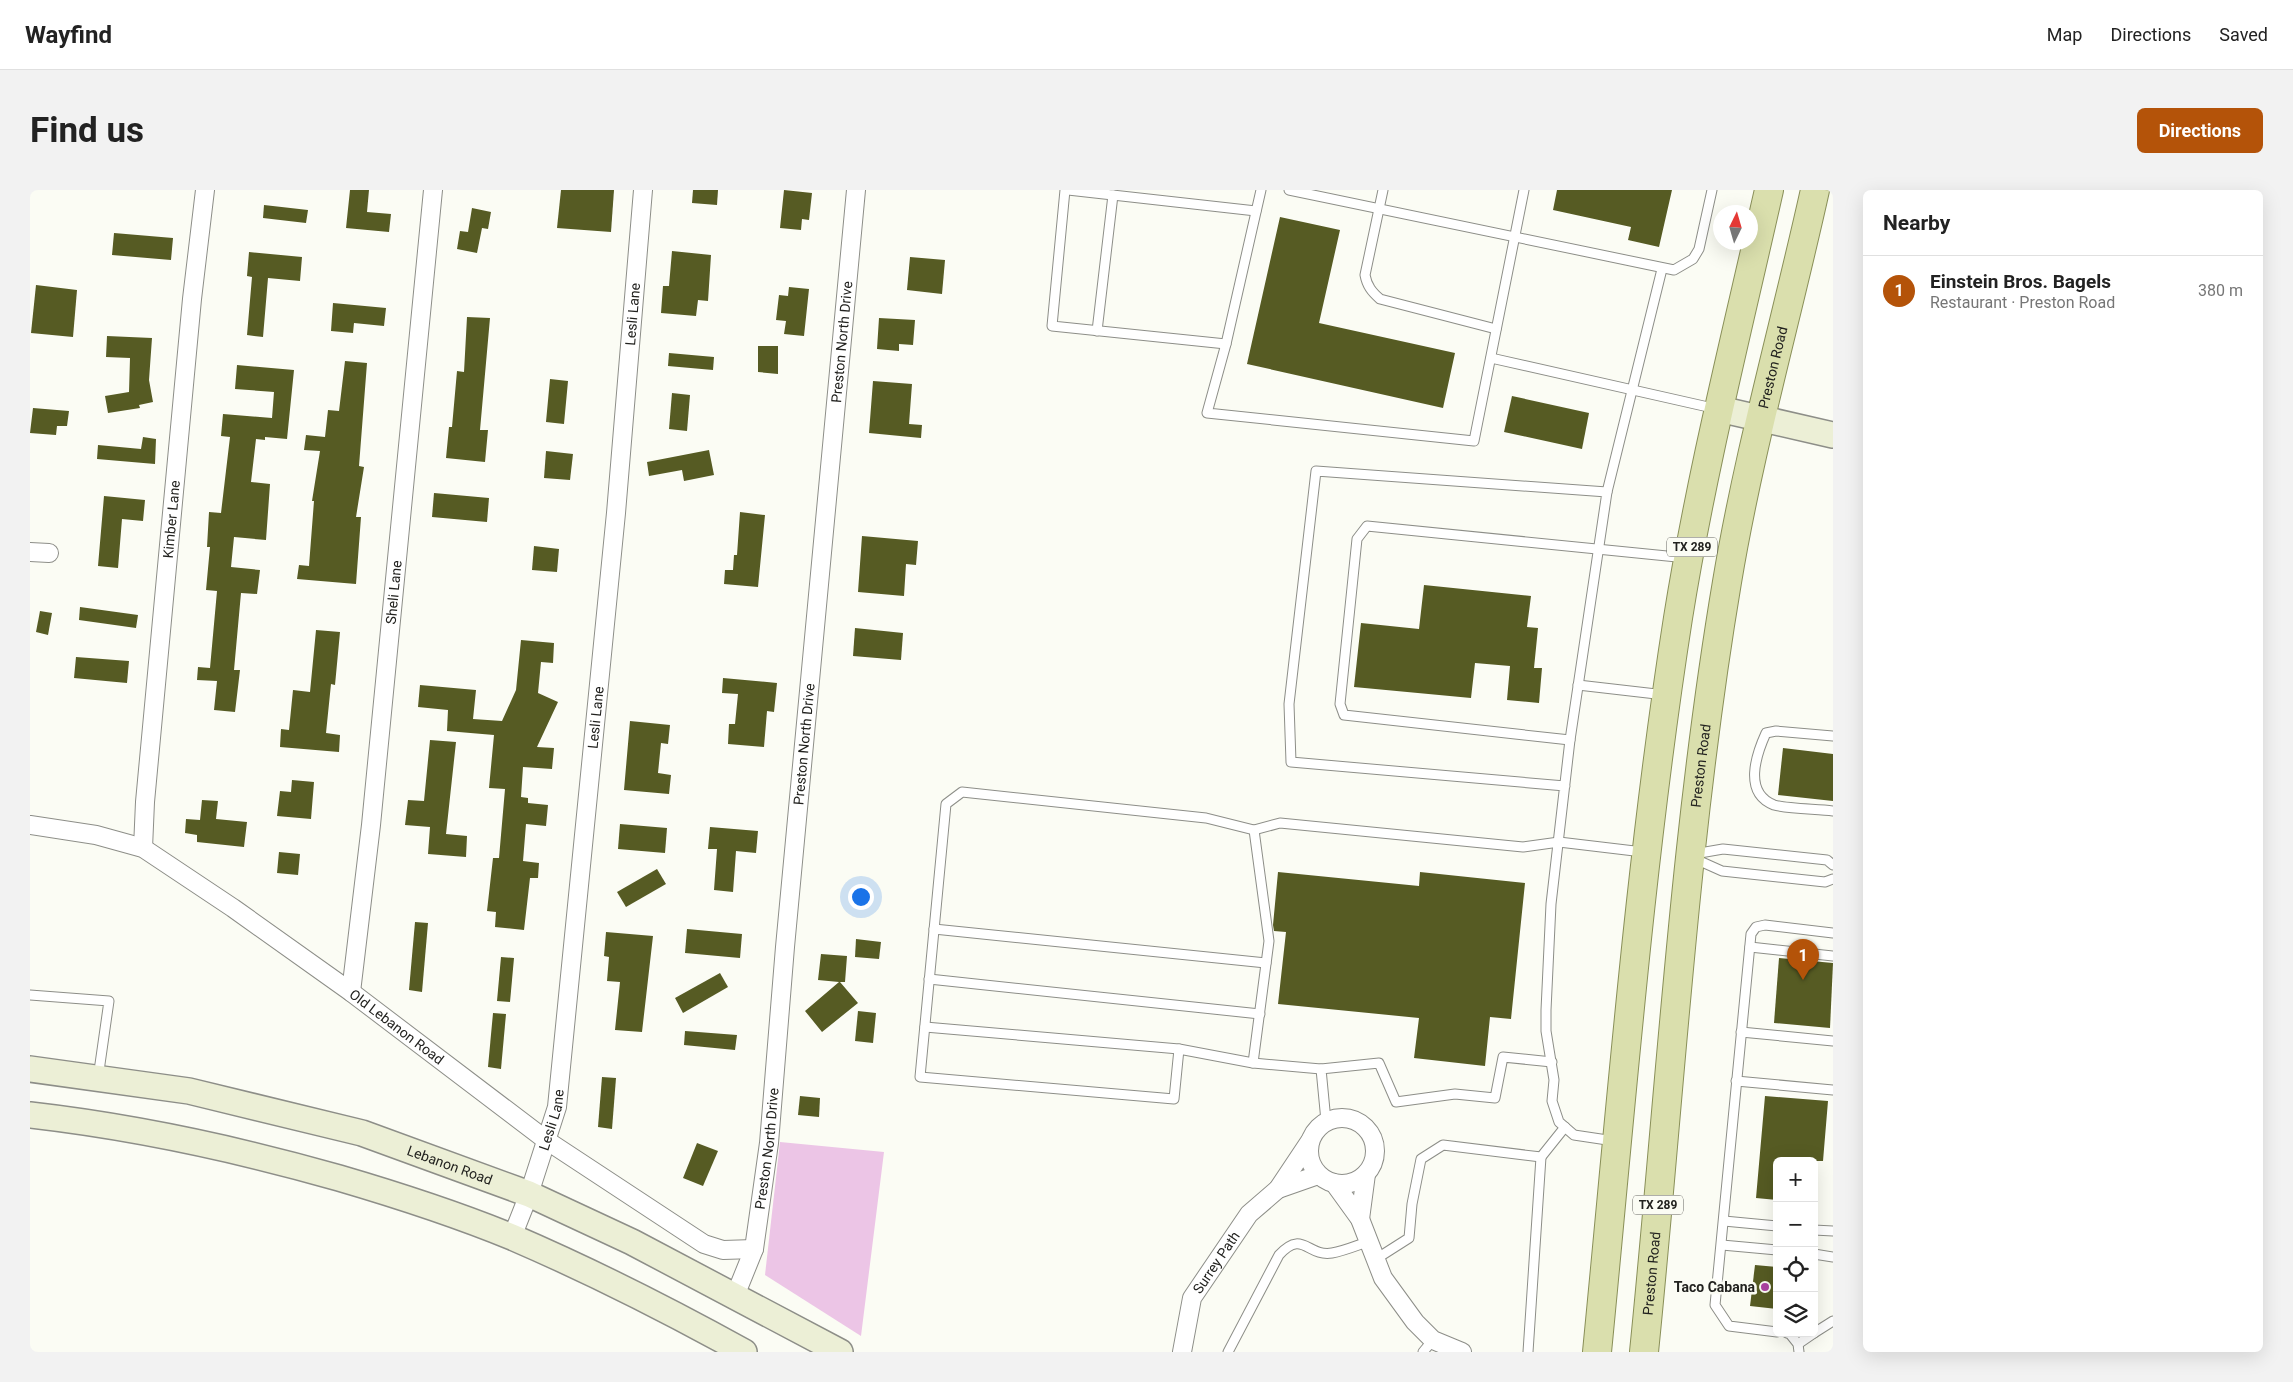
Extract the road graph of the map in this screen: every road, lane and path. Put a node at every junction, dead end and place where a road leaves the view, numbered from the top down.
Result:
1 (205, 190) edge
2 (432, 190) edge
3 (643, 190) edge
4 (856, 190) edge
5 (1066, 190) edge
6 (1261, 190) edge
7 (1289, 190) edge
8 (1383, 190) edge
9 (1524, 190) edge
10 (1712, 190) edge
11 (1769, 190) edge
12 (1815, 190) edge
13 (1113, 195) junction
14 (1379, 209) junction
15 (1256, 211) junction
16 (1514, 237) junction
17 (1662, 269) junction
18 (1496, 330) junction
19 (1098, 331) junction
20 (1226, 344) junction
21 (1490, 358) junction
22 (1632, 389) junction
23 (1719, 409) junction
24 (1761, 419) junction
25 (1833, 435) edge
26 (1607, 492) junction
27 (1599, 548) junction
28 (30, 552) edge
29 (49, 553) dead end
30 (1690, 558) junction
31 (1578, 684) junction
32 (1668, 695) junction
33 (1833, 736) edge
34 (1570, 740) junction
35 (1565, 786) junction
36 (1833, 811) edge
37 (30, 825) edge
38 (1254, 830) junction
39 (1559, 842) junction
40 (143, 848) junction
41 (1646, 853) junction
42 (1689, 855) junction
43 (1833, 865) edge
44 (1833, 879) edge
45 (934, 929) junction
46 (1833, 933) edge
47 (1750, 947) junction
48 (1833, 956) edge
49 (1266, 963) junction
50 (929, 979) junction
51 (351, 992) junction
52 (30, 995) edge
53 (1260, 1014) junction
54 (924, 1027) junction
55 (1741, 1032) junction
56 (1833, 1041) edge
57 (1180, 1049) junction
58 (1552, 1062) junction
59 (1253, 1063) junction
60 (30, 1069) edge
61 (1321, 1069) junction
62 (98, 1078) junction
63 (1736, 1081) junction
64 (1833, 1090) edge
65 (30, 1115) edge
66 (1326, 1121) junction
67 (1565, 1127) junction
68 (546, 1140) junction
69 (1310, 1141) junction
70 (1618, 1142) junction
71 (1541, 1157) junction
72 (1366, 1174) junction
73 (1318, 1175) junction
74 (1334, 1184) junction
75 (1278, 1189) junction
76 (529, 1194) junction
77 (1360, 1219) junction
78 (1724, 1221) junction
79 (1773, 1226) edge
80 (1818, 1230) edge
81 (1833, 1231) edge
82 (512, 1237) junction
83 (1370, 1241) junction
84 (1722, 1245) junction
85 (754, 1249) junction
86 (1773, 1250) edge
87 (1818, 1255) edge
88 (1833, 1257) edge
89 (1376, 1259) junction
90 (735, 1296) junction
91 (1833, 1321) edge
92 (1818, 1330) edge
93 (1773, 1332) edge
94 (1792, 1337) edge
95 (1810, 1337) edge
96 (1428, 1346) edge
97 (1798, 1348) edge
98 (744, 1352) edge
99 (840, 1352) edge
100 (1182, 1352) edge
101 (1228, 1352) edge
102 (1462, 1352) edge
103 (1528, 1352) edge
104 (1598, 1352) edge
105 (1644, 1352) edge

1 - 40 street, Kimber Lane
2 - 51 street, Sheli Lane
3 - 68 street, Lesli Lane
4 - 85 street, Preston North Drive
5 - 13 lane
5 - 19 lane
6 - 15 lane
7 - 14 lane
8 - 14 lane
9 - 16 lane
10 - 17 lane
11 - 23 main road, TX 289
12 - 24 main road, Preston Road / TX 289
13 - 15 lane
13 - 19 lane
14 - 16 lane
14 - 18 lane
15 - 20 lane
16 - 17 lane
16 - 18 lane
17 - 22 lane
18 - 21 lane
19 - 20 lane
20 - 21 lane
21 - 22 lane
22 - 23 lane
22 - 26 lane
23 - 24 main road
23 - 30 main road, TX 289
24 - 25 main road
24 - 42 main road, Preston Road / TX 289
26 - 27 lane
26 - 35 lane
27 - 30 lane
27 - 31 lane
27 - 34 lane
28 - 29 street
30 - 32 main road, TX 289
31 - 32 lane
31 - 34 lane
32 - 41 main road, TX 289
33 - 36 lane
34 - 35 lane
35 - 39 lane
37 - 40 street, Old Lebanon Road
38 - 39 lane
38 - 45 lane
38 - 49 lane
39 - 41 lane
39 - 58 lane
40 - 51 street, Old Lebanon Road
41 - 42 main road
41 - 70 main road, TX 289
42 - 43 lane
42 - 44 lane
42 - 105 main road, Preston Road / TX 289
45 - 49 lane
45 - 50 lane
46 - 47 lane
47 - 48 lane
47 - 55 lane
49 - 53 lane
50 - 53 lane
50 - 54 lane
51 - 68 street, Old Lebanon Road
52 - 62 lane
53 - 59 lane
54 - 57 lane
54 - 57 lane
55 - 56 lane
55 - 63 lane
57 - 59 lane
58 - 61 lane
58 - 67 lane
59 - 61 lane
60 - 62 main road, Lebanon Road
61 - 66 lane
62 - 76 main road, Lebanon Road
63 - 64 lane
63 - 78 lane
65 - 82 main road
66 - 69 street, Surrey Path
66 - 72 street
67 - 70 lane
67 - 71 lane
68 - 76 street, Lesli Lane
68 - 85 street, Old Lebanon Road
69 - 73 street
69 - 75 street, Surrey Path
70 - 104 main road, TX 289
71 - 89 lane
71 - 103 lane
72 - 74 street
72 - 77 street
73 - 74 street
73 - 75 street, Surrey Path
74 - 77 street
75 - 100 street, Surrey Path
76 - 82 street, Lesli Lane
76 - 90 main road, Lebanon Road
77 - 83 street
78 - 79 lane
78 - 84 lane
80 - 81 lane
82 - 98 main road
83 - 89 street
83 - 101 lane
84 - 86 lane
84 - 93 lane
85 - 90 street, Preston North Drive
87 - 88 lane
89 - 96 street
90 - 99 main road, Lebanon Road
91 - 92 lane
94 - 97 lane
95 - 97 lane
96 - 102 street

